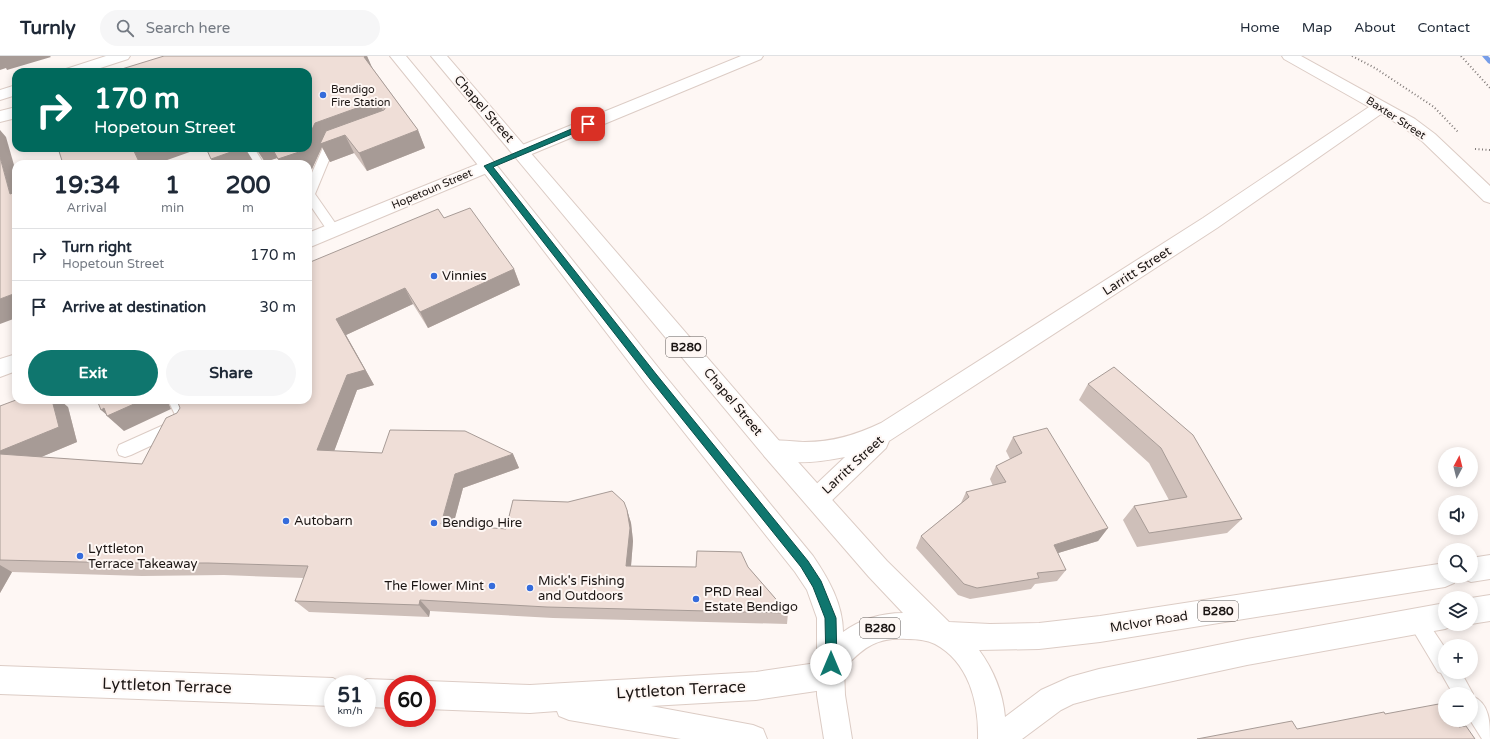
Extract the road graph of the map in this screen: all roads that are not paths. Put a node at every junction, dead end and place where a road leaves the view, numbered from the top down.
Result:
1 (122, 56) edge
2 (398, 56) edge
3 (439, 56) edge
4 (755, 56) edge
5 (1290, 56) edge
6 (84, 68) edge
7 (12, 91) edge
8 (0, 95) edge
9 (1381, 107) junction
10 (12, 113) edge
11 (0, 117) edge
12 (350, 138) edge
13 (505, 159) junction
14 (312, 187) edge
15 (1490, 197) edge
16 (312, 198) edge
17 (334, 230) junction
18 (312, 239) edge
19 (12, 364) edge
20 (0, 368) edge
21 (178, 404) edge
22 (889, 430) junction
23 (126, 450) dead end
24 (773, 450) junction
25 (817, 499) junction
26 (1490, 567) edge
27 (1478, 569) edge
28 (1438, 576) edge
29 (1490, 608) edge
30 (1478, 611) edge
31 (1438, 617) edge
32 (1417, 621) junction
33 (943, 634) junction
34 (1438, 654) edge
35 (831, 670) junction
36 (0, 680) edge
37 (324, 692) edge
38 (436, 695) edge
39 (530, 699) junction
40 (1478, 716) edge
41 (1490, 734) edge
42 (753, 739) edge
43 (838, 739) edge
44 (992, 739) edge
45 (999, 739) edge

1 - 6 main road
2 - 13 main road, Chapel Street / B280
3 - 13 main road, Chapel Street / B280
4 - 13 main road, Hopetoun Street
5 - 9 main road, Baxter Street
7 - 8 main road
9 - 15 main road, Baxter Street
9 - 22 main road, Larritt Street
10 - 11 main road
12 - 14 lane
13 - 17 main road, Hopetoun Street
13 - 24 main road, Chapel Street / B280
13 - 35 main road, Chapel Street / B280
16 - 17 lane
17 - 18 main road, Hopetoun Street
19 - 20 main road
21 - 23 lane
22 - 24 main road, Larritt Street
22 - 25 main road, Larritt Street
24 - 25 main road, Chapel Street / B280
25 - 33 main road, Chapel Street / B280
26 - 27 main road
28 - 33 main road, McIvor Road / B280
29 - 30 main road
31 - 32 main road
32 - 34 lane
32 - 45 main road
33 - 35 main road, B280
33 - 44 main road, B280
35 - 39 main road, Lyttleton Terrace
35 - 43 main road, B280
36 - 37 main road, Lyttleton Terrace
38 - 39 main road, Lyttleton Terrace
39 - 42 main road, Lyttleton Terrace
40 - 41 lane

